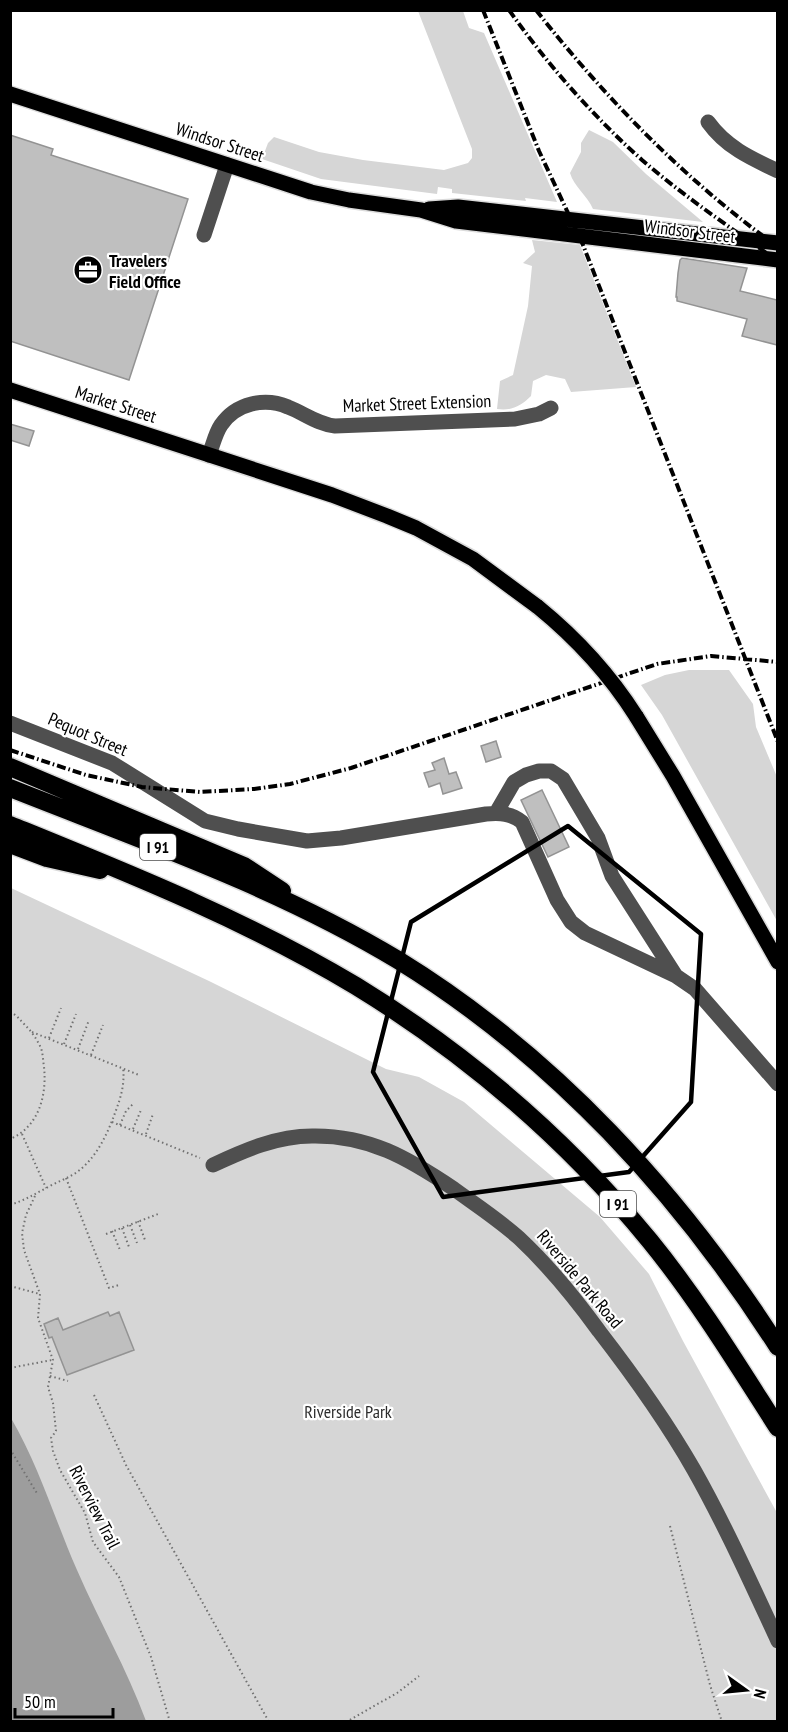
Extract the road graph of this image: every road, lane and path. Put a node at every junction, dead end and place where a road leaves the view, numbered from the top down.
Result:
1 (10, 94) edge
2 (708, 122) dead end
3 (227, 165) junction
4 (777, 171) edge
5 (421, 210) junction
6 (641, 228) junction
7 (204, 235) dead end
8 (777, 243) edge
9 (639, 244) junction
10 (777, 260) edge
11 (10, 390) edge
12 (550, 408) dead end
13 (209, 455) junction
14 (10, 723) edge
15 (10, 767) edge
16 (10, 788) edge
17 (496, 813) junction
18 (10, 825) edge
19 (10, 844) edge
20 (131, 874) junction
21 (304, 910) junction
22 (777, 962) edge
23 (676, 976) junction
24 (61, 1008) dead end
25 (10, 1012) edge
26 (76, 1014) dead end
27 (89, 1020) dead end
28 (104, 1025) dead end
29 (32, 1032) junction
30 (49, 1038) junction
31 (64, 1044) junction
32 (78, 1049) junction
33 (91, 1055) junction
34 (123, 1067) junction
35 (139, 1075) dead end
36 (777, 1084) edge
37 (135, 1103) dead end
38 (141, 1110) dead end
39 (153, 1114) dead end
40 (112, 1122) junction
41 (120, 1125) junction
42 (133, 1130) junction
43 (22, 1134) junction
44 (146, 1135) junction
45 (10, 1138) edge
46 (208, 1164) joint
47 (66, 1178) junction
48 (46, 1188) junction
49 (35, 1196) junction
50 (10, 1205) edge
51 (158, 1214) dead end
52 (138, 1221) junction
53 (130, 1225) junction
54 (122, 1228) junction
55 (112, 1232) junction
56 (106, 1234) dead end
57 (145, 1240) dead end
58 (137, 1243) dead end
59 (129, 1247) dead end
60 (120, 1250) dead end
61 (119, 1285) dead end
62 (10, 1286) edge
63 (40, 1294) junction
64 (777, 1347) edge
65 (53, 1360) junction
66 (10, 1368) edge
67 (50, 1376) junction
68 (68, 1382) dead end
69 (94, 1395) dead end
70 (777, 1428) edge
71 (10, 1449) edge
72 (38, 1495) dead end
73 (670, 1526) dead end
74 (777, 1641) edge
75 (419, 1676) dead end
76 (170, 1722) edge
77 (269, 1722) edge
78 (346, 1722) edge
79 (723, 1722) edge

1 - 3 main road, Windsor Street
2 - 4 street
3 - 5 main road, Windsor Street
3 - 7 street
5 - 6 main road, Windsor Street
5 - 9 main road, Windsor Street
6 - 8 main road, Windsor Street
6 - 9 main road
9 - 10 main road, Windsor Street
11 - 13 main road, Market Street
12 - 13 street, Market Street Extension
13 - 22 main road, Market Street, bridge
14 - 17 street, Pequot Street
15 - 21 highway
16 - 21 highway, I 91
17 - 23 street
17 - 23 street
18 - 20 highway, I 91
19 - 20 highway
20 - 70 highway, I 91
21 - 64 highway, I 91
23 - 36 street
24 - 30 path
25 - 29 path
26 - 31 path
27 - 32 path
28 - 33 path
29 - 30 path
29 - 43 path
30 - 31 path
31 - 32 path
32 - 33 path
33 - 34 path
34 - 35 path
34 - 40 path
37 - 41 path
38 - 42 path
39 - 44 path
40 - 41 path
40 - 47 path
41 - 42 path
42 - 44 path
43 - 45 path
43 - 48 path
44 - 46 path
46 - 74 street, Riverside Park Road
47 - 48 path
47 - 61 path
48 - 49 path
49 - 50 path
49 - 63 path
51 - 52 path
52 - 53 path
52 - 57 path
53 - 54 path
53 - 58 path
54 - 55 path
54 - 59 path
55 - 56 path
55 - 60 path
62 - 63 path
63 - 65 path
65 - 66 path
65 - 67 path, Riverview Trail
67 - 68 path
67 - 76 path, Riverview Trail
69 - 77 path
71 - 72 path
73 - 79 path
75 - 78 path

